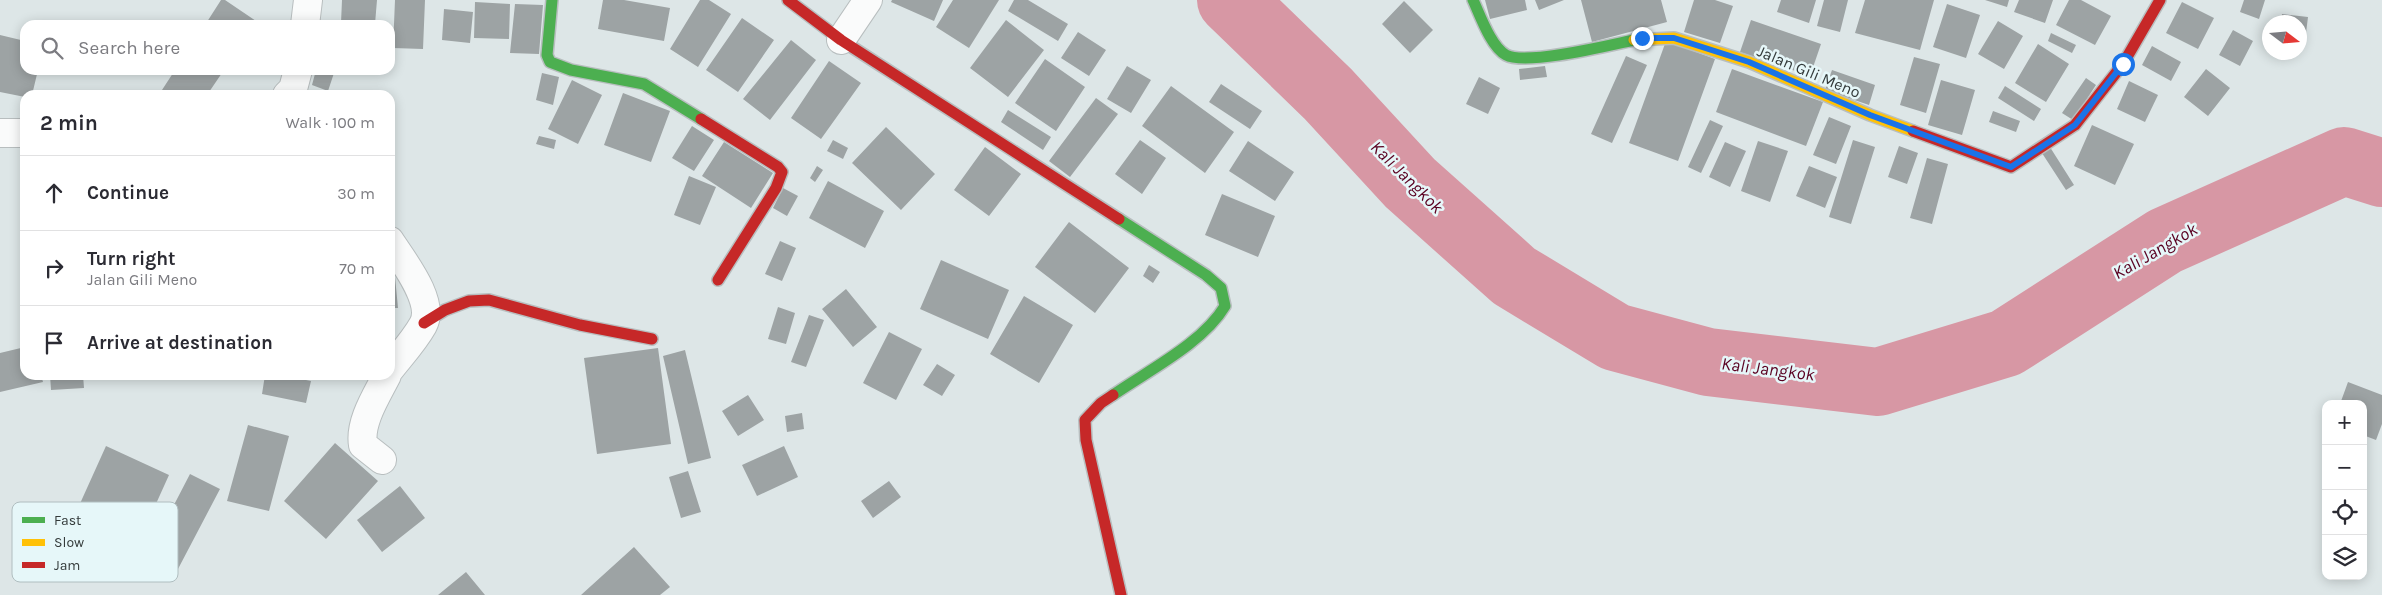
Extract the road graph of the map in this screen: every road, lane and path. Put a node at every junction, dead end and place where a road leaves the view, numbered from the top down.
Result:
1 (308, 0) edge
2 (552, 0) edge
3 (788, 0) edge
4 (868, 0) edge
5 (1473, 0) edge
6 (2160, 0) edge
7 (306, 20) edge
8 (841, 40) junction
9 (0, 133) edge
10 (20, 133) edge
11 (395, 249) edge
12 (718, 280) dead end
13 (424, 324) junction
14 (652, 339) dead end
15 (395, 363) edge
16 (384, 380) edge
17 (382, 460) dead end
18 (1121, 595) edge

1 - 7 street
2 - 12 street
3 - 8 street
4 - 8 street
5 - 6 street, Jalan Gili Meno
8 - 18 street
9 - 10 street
11 - 13 street
13 - 14 street
13 - 15 street
16 - 17 street

